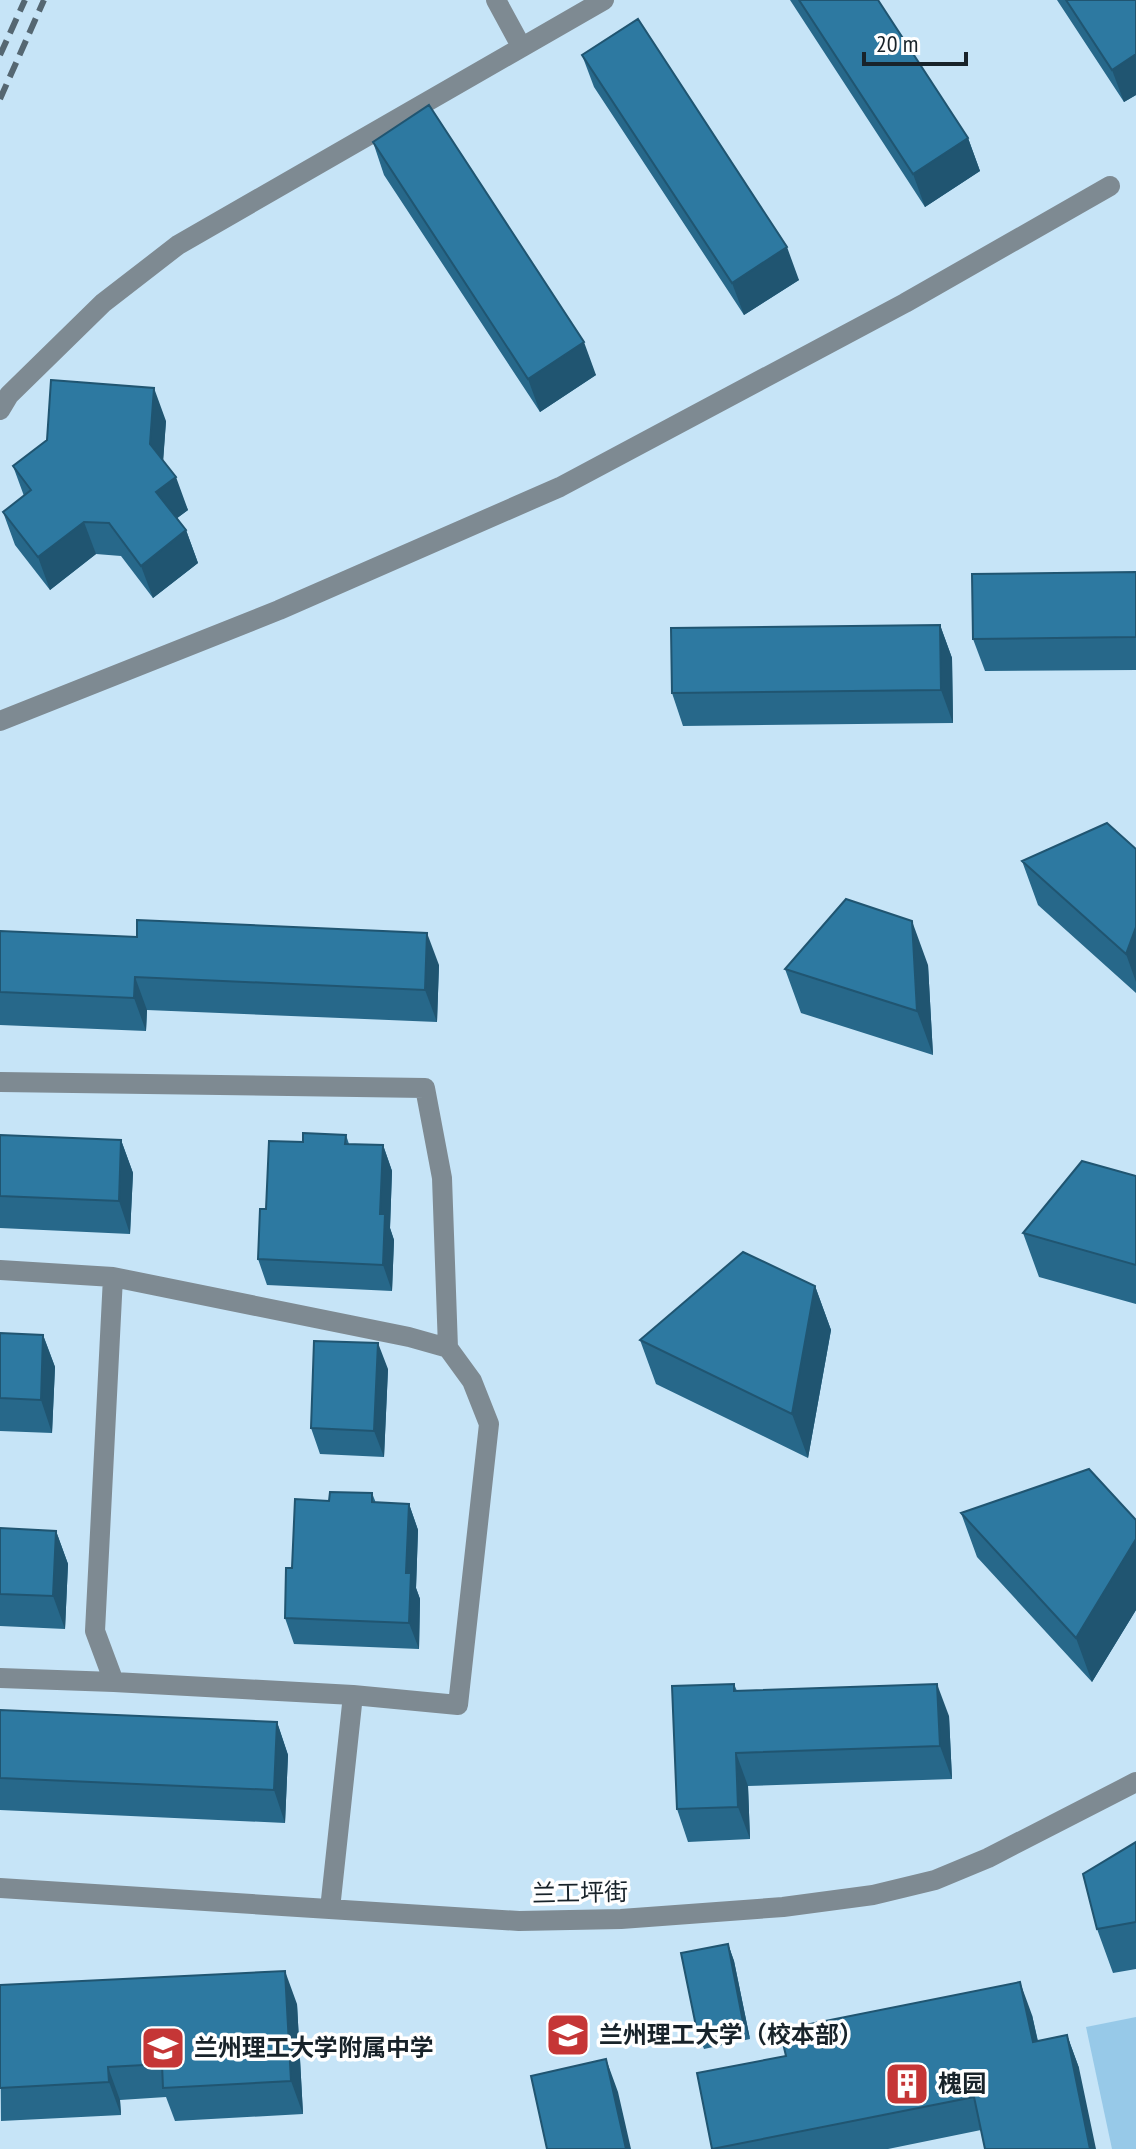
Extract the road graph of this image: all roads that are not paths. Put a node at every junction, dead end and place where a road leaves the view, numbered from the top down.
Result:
1 (496, 0) edge
2 (604, 0) edge
3 (521, 46) junction
4 (1110, 186) dead end
5 (0, 410) edge
6 (0, 721) edge
7 (0, 1082) edge
8 (0, 1270) edge
9 (113, 1277) junction
10 (448, 1348) junction
11 (0, 1678) edge
12 (114, 1682) junction
13 (353, 1695) junction
14 (1136, 1782) edge
15 (0, 1888) edge
16 (330, 1909) junction

1 - 3 street
2 - 3 street
3 - 5 street
4 - 6 street
7 - 10 street
8 - 9 street
9 - 10 street
9 - 12 street
10 - 13 street
11 - 12 street
12 - 13 street
13 - 16 street
14 - 16 street, 兰工坪街
15 - 16 street, 兰工坪街

